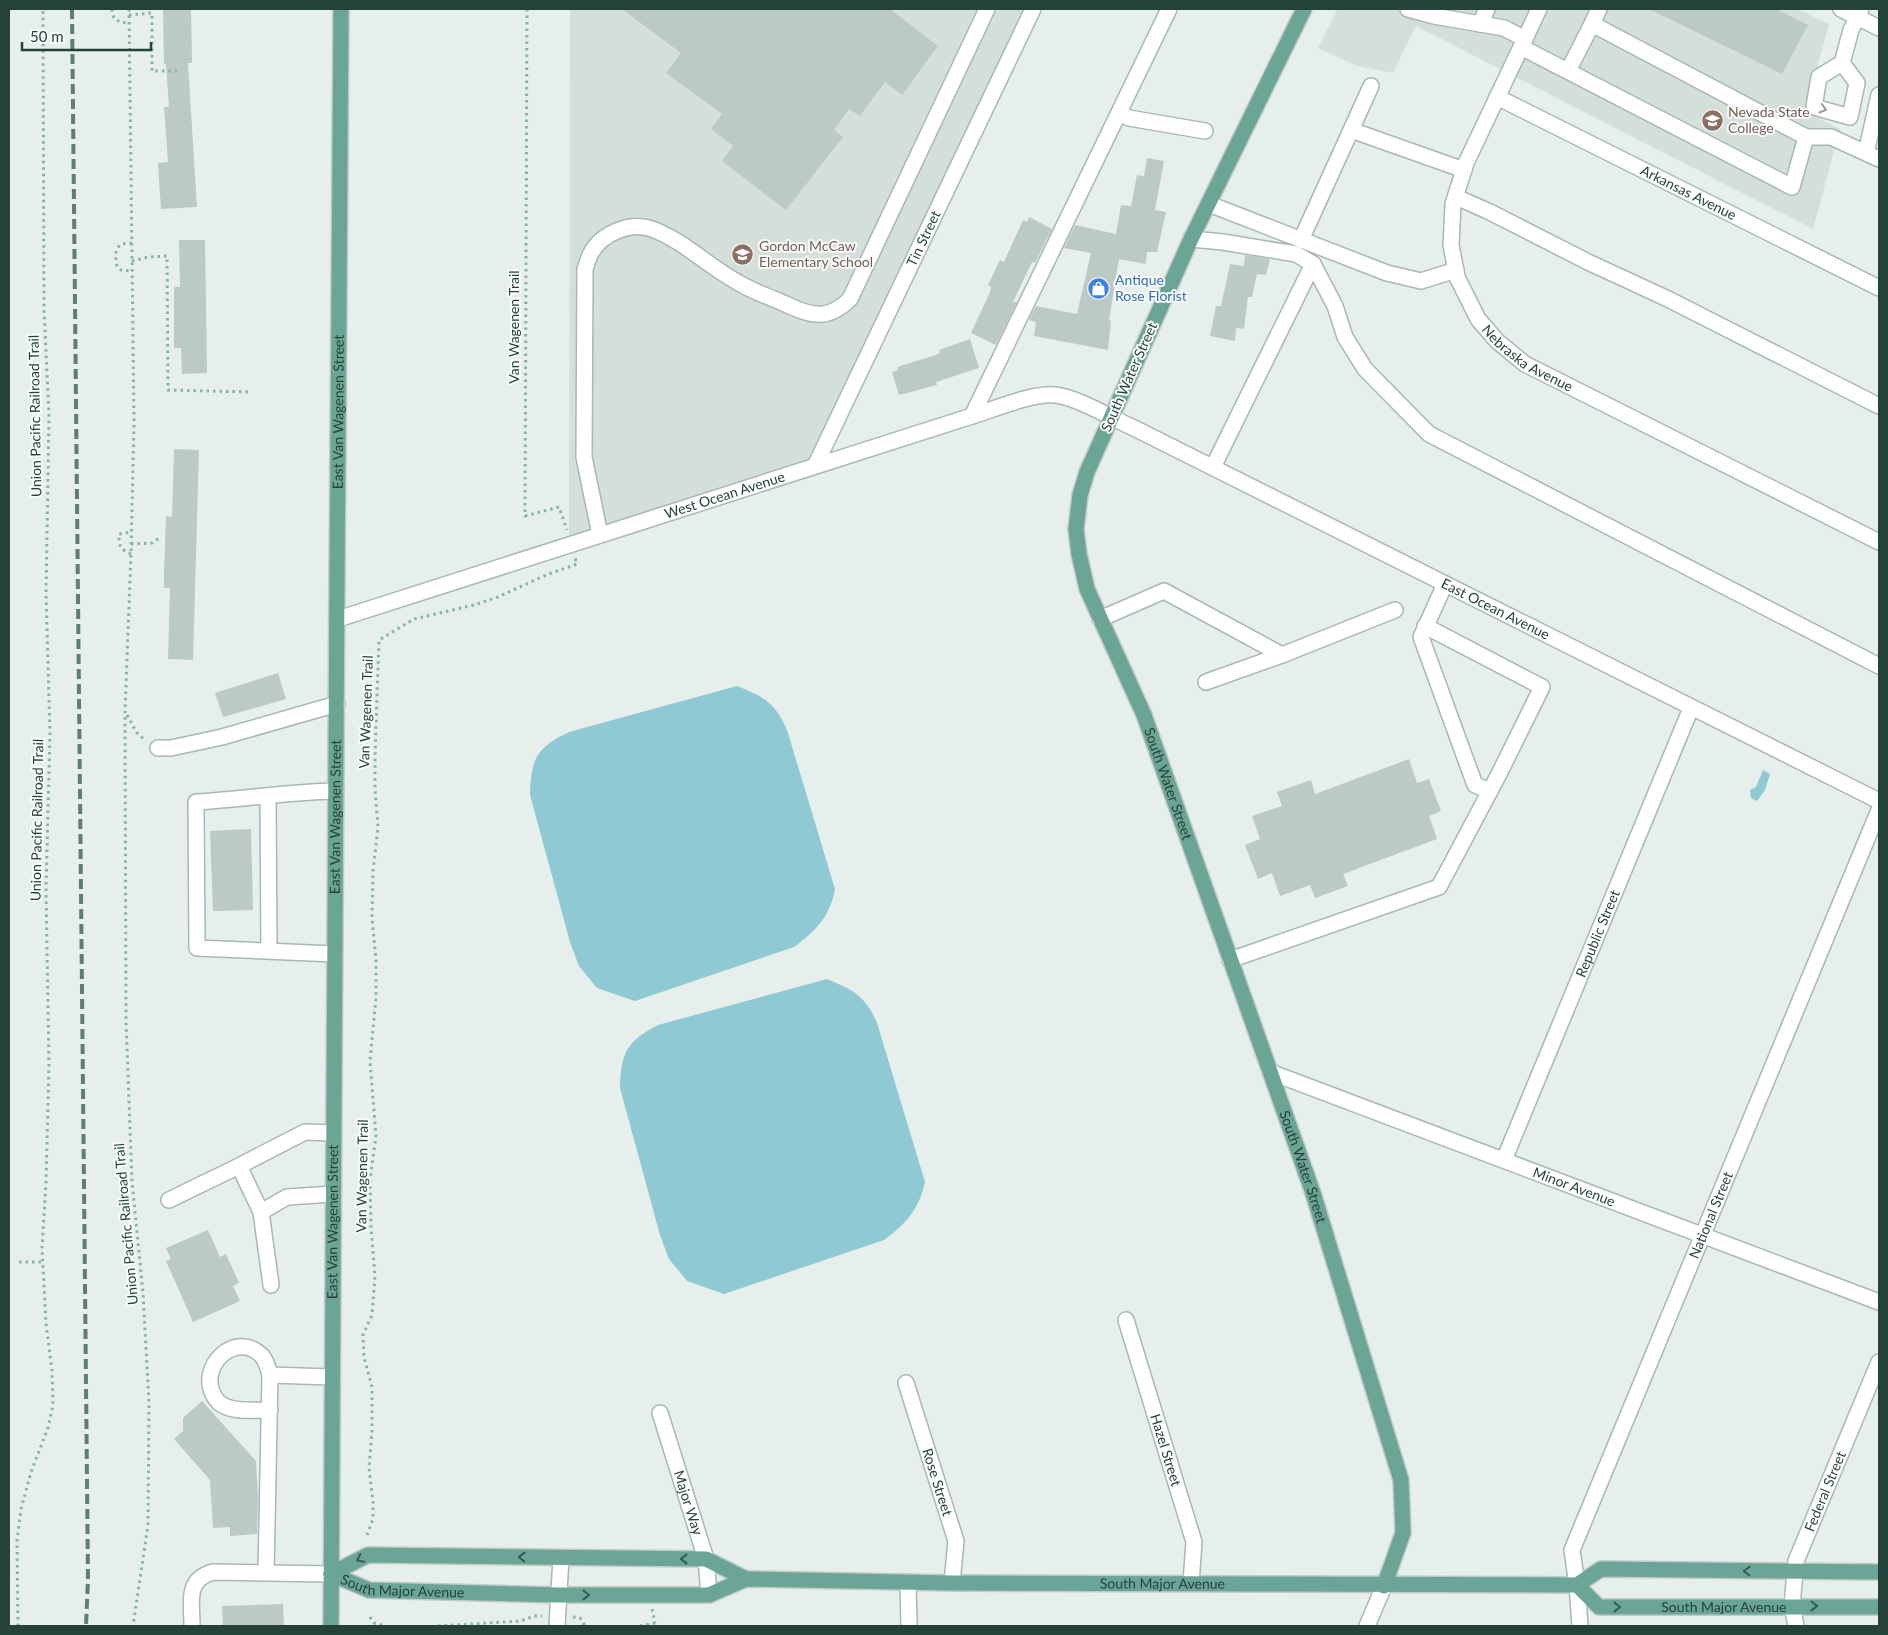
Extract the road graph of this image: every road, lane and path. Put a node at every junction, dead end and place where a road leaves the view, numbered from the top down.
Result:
1 (43, 9) edge
2 (112, 9) edge
3 (129, 9) edge
4 (341, 9) edge
5 (527, 9) edge
6 (987, 9) edge
7 (1033, 9) edge
8 (1169, 9) edge
9 (1304, 9) edge
10 (1408, 9) edge
11 (1487, 9) edge
12 (1539, 9) edge
13 (1599, 9) edge
14 (1841, 9) edge
15 (1436, 12) edge
16 (1859, 13) edge
17 (129, 15) junction
18 (128, 23) junction
19 (1480, 24) junction
20 (1592, 24) junction
21 (1879, 28) edge
22 (1523, 43) junction
23 (1842, 63) dead end
24 (177, 70) dead end
25 (1568, 71) junction
26 (1371, 86) dead end
27 (1879, 95) edge
28 (1497, 97) junction
29 (1119, 113) junction
30 (1351, 130) junction
31 (1205, 132) dead end
32 (1806, 137) junction
33 (1873, 156) edge
34 (1464, 170) junction
35 (1456, 197) junction
36 (1209, 204) junction
37 (1191, 239) junction
38 (1300, 240) junction
39 (132, 243) junction
40 (132, 261) junction
41 (1313, 264) junction
42 (1456, 270) junction
43 (132, 271) junction
44 (1879, 288) edge
45 (252, 392) dead end
46 (1879, 406) edge
47 (972, 416) junction
48 (1111, 418) junction
49 (815, 466) junction
50 (1213, 468) junction
51 (132, 532) junction
52 (600, 535) junction
53 (161, 537) dead end
54 (1879, 542) edge
55 (132, 544) junction
56 (571, 544) junction
57 (131, 554) junction
58 (1445, 584) junction
59 (1395, 610) dead end
60 (338, 619) junction
61 (1100, 619) junction
62 (1425, 626) junction
63 (1282, 655) junction
64 (1879, 666) edge
65 (1206, 682) dead end
66 (337, 704) junction
67 (1691, 708) junction
68 (126, 712) junction
69 (158, 748) joint
70 (336, 791) junction
71 (1490, 791) junction
72 (268, 797) junction
73 (1879, 802) edge
74 (1879, 810) edge
75 (268, 951) junction
76 (334, 954) junction
77 (1230, 960) junction
78 (1270, 1072) junction
79 (333, 1133) junction
80 (1504, 1160) junction
81 (239, 1166) junction
82 (332, 1194) junction
83 (169, 1200) dead end
84 (261, 1212) junction
85 (1702, 1235) junction
86 (19, 1262) dead end
87 (42, 1262) junction
88 (271, 1285) dead end
89 (1879, 1302) edge
90 (1126, 1320) dead end
91 (1879, 1362) edge
92 (270, 1375) junction
93 (331, 1377) junction
94 (906, 1383) dead end
95 (270, 1410) junction
96 (660, 1413) dead end
97 (367, 1535) dead end
98 (561, 1558) junction
99 (706, 1559) junction
100 (1796, 1571) junction
101 (1879, 1572) edge
102 (266, 1573) junction
103 (331, 1574) junction
104 (746, 1579) junction
105 (908, 1582) junction
106 (952, 1583) junction
107 (1191, 1583) junction
108 (1577, 1585) junction
109 (1384, 1586) junction
110 (559, 1595) junction
111 (708, 1595) junction
112 (1792, 1606) junction
113 (1879, 1607) edge
114 (370, 1617) dead end
115 (557, 1622) edge
116 (18, 1626) edge
117 (133, 1626) edge
118 (192, 1626) edge
119 (331, 1626) edge
120 (386, 1626) edge
121 (438, 1626) edge
122 (585, 1626) edge
123 (640, 1626) edge
124 (656, 1626) edge
125 (909, 1626) edge
126 (1367, 1626) edge
127 (1580, 1626) edge
128 (1796, 1626) edge

1 - 87 path, Union Pacific Railroad Trail
2 - 18 path
3 - 17 path, Union Pacific Railroad Trail
4 - 60 main road, East Van Wagenen Street
5 - 56 path, Van Wagenen Trail
6 - 52 street
7 - 49 street, Tin Street
8 - 29 street
9 - 36 main road, South Water Street
10 - 15 street
11 - 19 street
12 - 22 street, Nebraska Avenue
13 - 20 street
14 - 16 street
15 - 19 street
16 - 21 street
16 - 23 street
17 - 18 path, Union Pacific Railroad Trail
17 - 24 path
18 - 39 path, Union Pacific Railroad Trail
19 - 22 street
20 - 25 street
20 - 32 street
22 - 25 street
22 - 28 street, Nebraska Avenue
25 - 32 street
26 - 30 street
27 - 33 street
28 - 34 street, Nebraska Avenue
28 - 44 street, Arkansas Avenue
29 - 31 street
29 - 47 street
30 - 34 street
30 - 38 street
32 - 33 street
34 - 35 street, Nebraska Avenue
35 - 42 street, Nebraska Avenue
35 - 46 street
36 - 37 main road, South Water Street
36 - 38 street
37 - 41 street
37 - 48 main road, South Water Street
38 - 42 street
39 - 40 path, Union Pacific Railroad Trail
39 - 43 path
40 - 43 path, Union Pacific Railroad Trail
40 - 45 path
41 - 50 street
41 - 64 street
42 - 54 street, Nebraska Avenue
43 - 51 path, Union Pacific Railroad Trail
47 - 48 street, West Ocean Avenue
47 - 49 street, West Ocean Avenue
48 - 50 street, East Ocean Avenue
48 - 61 main road, South Water Street
49 - 52 street, West Ocean Avenue
50 - 58 street, East Ocean Avenue
51 - 55 path, Union Pacific Railroad Trail
51 - 57 path
52 - 56 street, West Ocean Avenue
53 - 55 path
55 - 57 path, Union Pacific Railroad Trail
56 - 60 street, West Ocean Avenue
56 - 97 path, Van Wagenen Trail
57 - 68 path, Union Pacific Railroad Trail
58 - 62 street
58 - 67 street, East Ocean Avenue
59 - 63 street
60 - 66 main road, East Van Wagenen Street
61 - 63 street
61 - 77 main road, South Water Street
62 - 71 street
62 - 71 street
63 - 65 street
66 - 69 street
66 - 70 main road, East Van Wagenen Street
67 - 73 street, East Ocean Avenue
67 - 80 street, Republic Street
68 - 69 path
68 - 117 path, Union Pacific Railroad Trail
70 - 72 street
70 - 76 main road, East Van Wagenen Street
71 - 77 street
72 - 75 street
72 - 75 street
74 - 85 street, National Street
75 - 76 street
76 - 79 main road, East Van Wagenen Street
77 - 78 main road, South Water Street
78 - 80 street, Minor Avenue
78 - 109 main road, South Water Street
79 - 81 street
79 - 82 main road, East Van Wagenen Street
80 - 85 street, Minor Avenue
81 - 83 street
81 - 84 street
82 - 84 street
82 - 93 main road, East Van Wagenen Street
84 - 88 street
85 - 89 street, Minor Avenue
85 - 108 street, National Street
86 - 87 path
87 - 116 path, Union Pacific Railroad Trail
90 - 107 street, Hazel Street
91 - 100 street, Federal Street
92 - 93 street
92 - 95 street
92 - 95 street
93 - 103 main road, East Van Wagenen Street
94 - 106 street, Rose Street
95 - 102 street
96 - 99 street, Major Way
99 -> 98 main road, South Major Avenue
98 -> 103 main road, South Major Avenue
98 - 110 street
99 - 104 main road, South Major Avenue
99 - 111 street, Major Way
100 - 101 main road
100 -> 108 main road
100 - 112 street, Federal Street
102 - 103 street
102 - 118 street
103 - 110 main road, South Major Avenue
103 - 119 main road, East Van Wagenen Street
104 - 105 main road, South Major Avenue
104 - 111 main road, South Major Avenue
105 - 106 main road, South Major Avenue
105 - 125 street
106 - 107 main road, South Major Avenue
107 - 109 main road, South Major Avenue
108 - 109 main road, South Major Avenue
108 -> 112 main road, South Major Avenue
108 - 127 street, National Street
109 - 126 street
110 -> 111 main road, South Major Avenue
110 - 115 street
112 -> 113 main road, South Major Avenue
112 - 128 street, Federal Street
114 - 120 path
115 - 121 path
115 - 122 path
123 - 124 path

